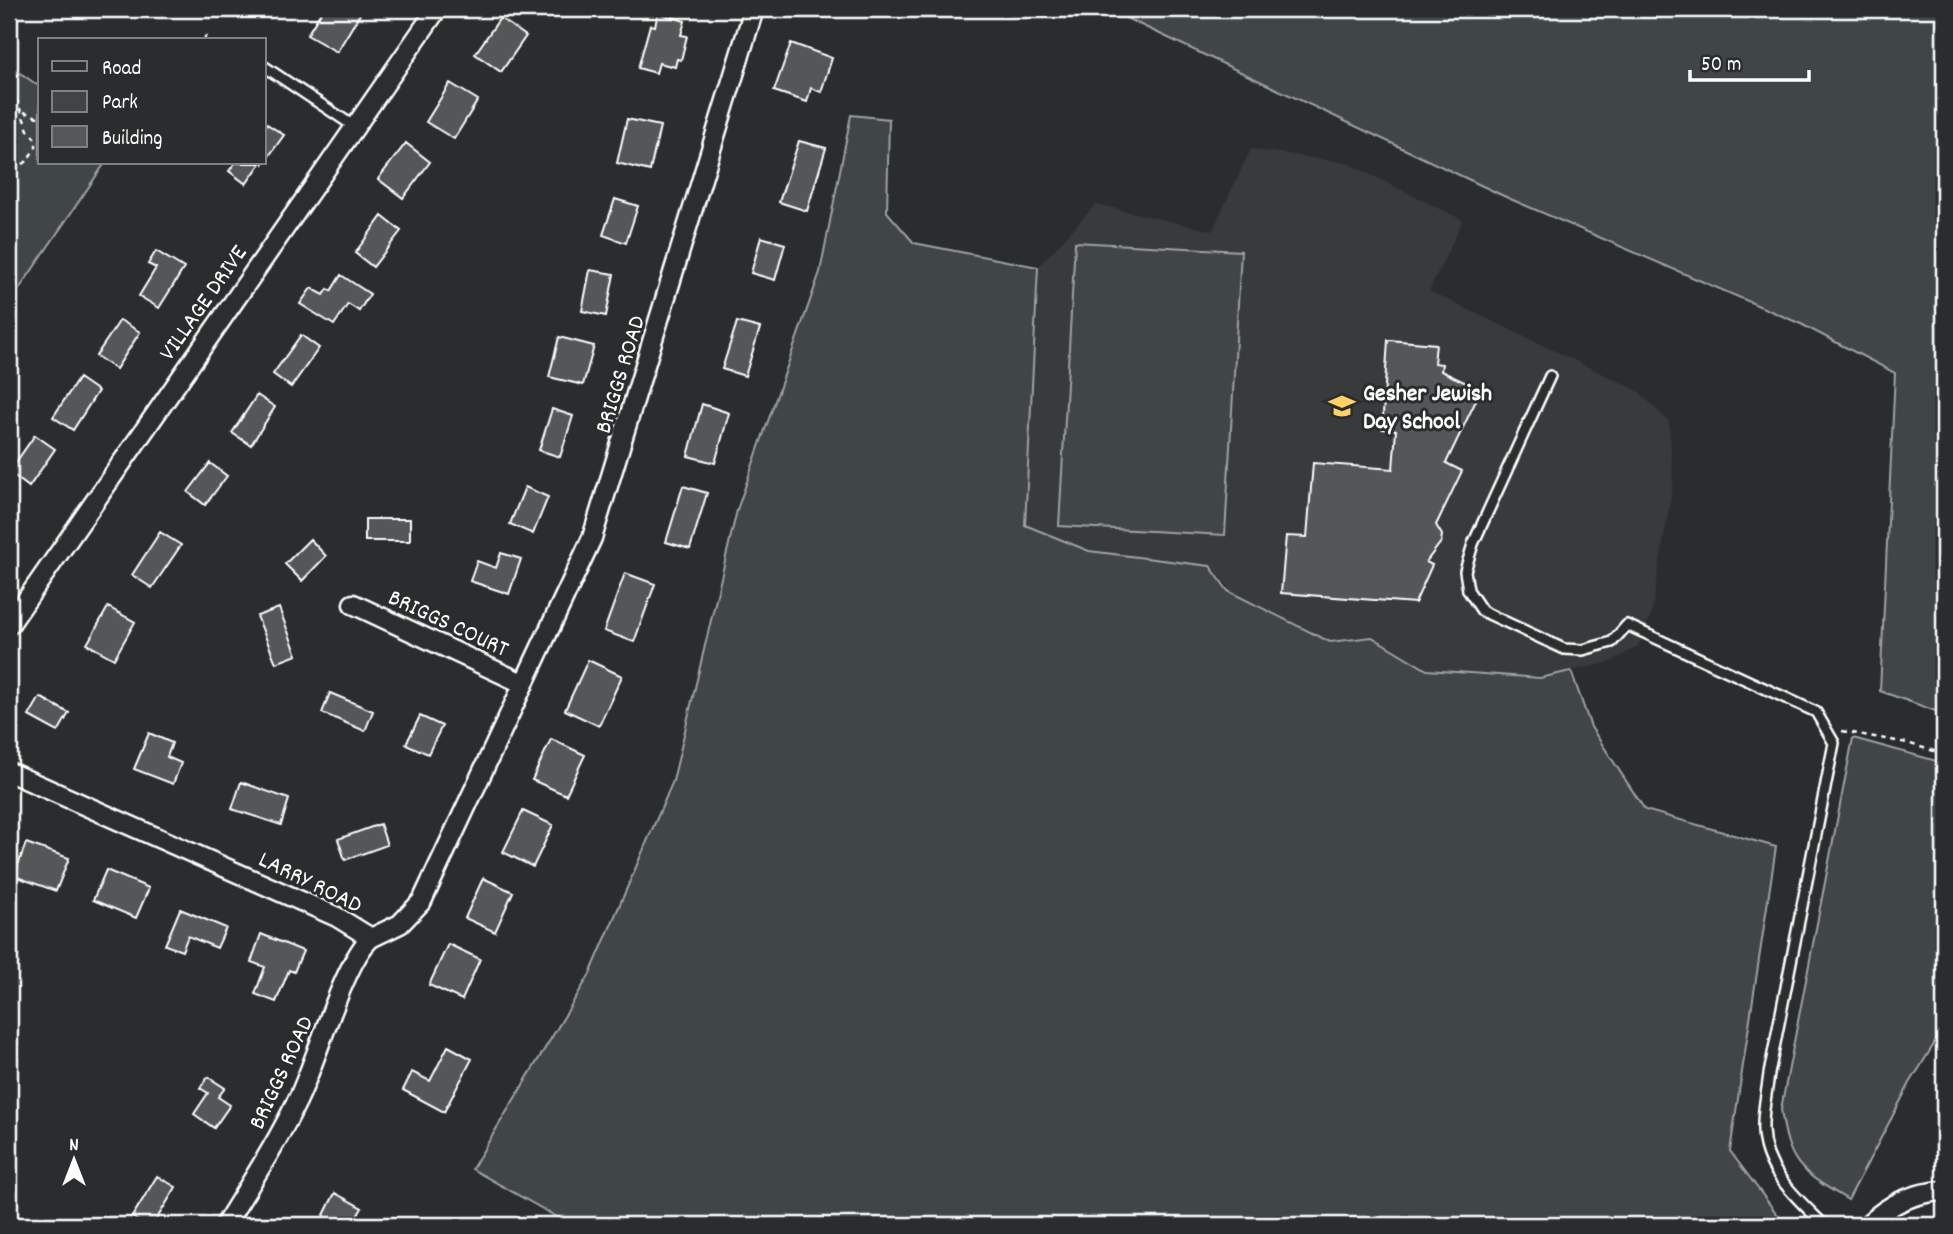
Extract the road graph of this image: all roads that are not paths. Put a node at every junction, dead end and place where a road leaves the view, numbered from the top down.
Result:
1 (437, 9) edge
2 (754, 9) edge
3 (266, 68) edge
4 (355, 127) junction
5 (1550, 376) dead end
6 (353, 604) dead end
7 (9, 625) edge
8 (524, 684) junction
9 (498, 741) joint
10 (9, 772) edge
11 (371, 938) junction
12 (1944, 1191) edge
13 (225, 1225) edge
14 (1824, 1225) edge
15 (1867, 1225) edge

1 - 4 street, VILLAGE DRIVE
2 - 8 street, BRIGGS ROAD
3 - 4 lane
4 - 7 street, VILLAGE DRIVE
5 - 14 lane
6 - 8 street, BRIGGS COURT
8 - 9 street, BRIGGS ROAD
9 - 11 street, LARRY ROAD
10 - 11 street, LARRY ROAD
11 - 13 street, BRIGGS ROAD
12 - 15 street

